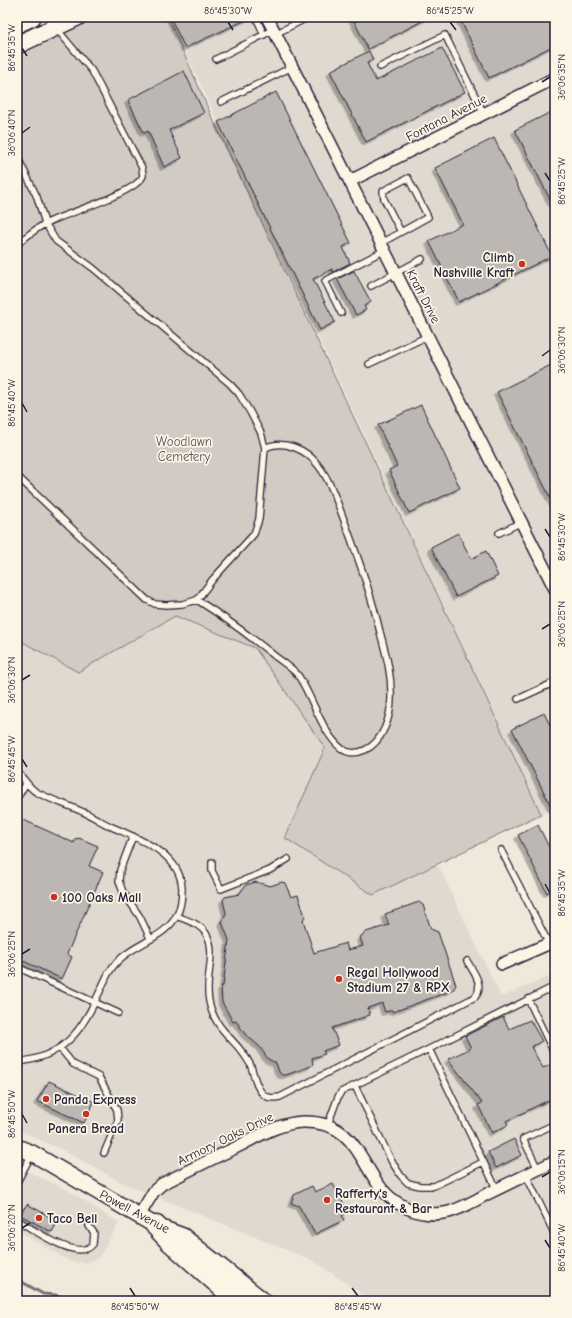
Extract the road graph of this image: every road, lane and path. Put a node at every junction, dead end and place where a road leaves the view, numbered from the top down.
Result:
1 (32, 17) edge
2 (77, 17) edge
3 (256, 17) edge
4 (267, 17) edge
5 (303, 20) dead end
6 (53, 22) edge
7 (17, 24) edge
8 (271, 33) junction
9 (17, 45) edge
10 (216, 59) dead end
11 (292, 66) junction
12 (380, 67) dead end
13 (555, 78) edge
14 (221, 102) dead end
15 (484, 114) junction
16 (17, 156) edge
17 (350, 181) junction
18 (45, 223) junction
19 (401, 232) junction
20 (17, 244) edge
21 (383, 247) junction
22 (422, 259) dead end
23 (396, 273) junction
24 (371, 286) dead end
25 (341, 313) dead end
26 (428, 336) junction
27 (369, 364) dead end
28 (265, 448) junction
29 (17, 476) edge
30 (522, 522) junction
31 (499, 534) dead end
32 (555, 588) edge
33 (197, 600) junction
34 (555, 682) edge
35 (518, 699) dead end
36 (17, 772) edge
37 (26, 783) junction
38 (19, 795) dead end
39 (133, 836) junction
40 (501, 850) dead end
41 (288, 859) dead end
42 (212, 862) dead end
43 (176, 916) junction
44 (150, 938) junction
45 (552, 942) edge
46 (467, 961) dead end
47 (502, 964) dead end
48 (17, 967) edge
49 (555, 986) edge
50 (528, 999) junction
51 (95, 1003) junction
52 (118, 1012) dead end
53 (60, 1048) junction
54 (429, 1049) junction
55 (555, 1055) edge
56 (17, 1062) edge
57 (17, 1083) edge
58 (355, 1086) junction
59 (555, 1124) edge
60 (327, 1126) junction
61 (17, 1147) edge
62 (32, 1153) junction
63 (104, 1153) dead end
64 (555, 1161) edge
65 (483, 1162) junction
66 (538, 1169) junction
67 (526, 1175) junction
68 (17, 1182) edge
69 (497, 1190) junction
70 (139, 1216) junction
71 (17, 1220) edge
72 (89, 1226) dead end
73 (156, 1226) junction
74 (555, 1235) edge
75 (238, 1301) edge
76 (264, 1301) edge

1 - 7 main road
2 - 6 main road
3 - 8 lane
4 - 8 street, Kraft Drive
5 - 8 lane
6 - 9 main road
6 - 18 lane
8 - 10 lane
8 - 11 street, Kraft Drive
11 - 14 lane
11 - 17 street, Kraft Drive
12 - 15 lane
13 - 15 street, Fontana Avenue
15 - 17 street, Fontana Avenue
16 - 18 lane
17 - 21 street, Kraft Drive
18 - 20 lane
18 - 28 lane
19 - 19 lane
19 - 21 lane
21 - 23 street, Kraft Drive
21 - 25 lane
22 - 23 lane
23 - 24 lane
23 - 26 street, Kraft Drive
26 - 27 lane
26 - 30 street, Kraft Drive
28 - 33 lane
28 - 33 lane
29 - 33 lane
30 - 31 lane
30 - 32 street, Kraft Drive
34 - 35 lane
36 - 37 lane
37 - 38 lane
37 - 39 lane
39 - 43 lane
39 - 44 lane
40 - 45 lane
41 - 42 lane
43 - 44 lane
43 - 46 lane
44 - 51 lane
45 - 47 street
48 - 51 lane
49 - 50 lane
50 - 54 lane
50 - 55 lane
51 - 52 lane
51 - 53 lane
53 - 56 lane
53 - 63 lane
54 - 58 lane
54 - 65 lane
56 - 57 lane
58 - 60 lane
58 - 65 lane
59 - 66 lane
60 - 69 street, Armory Oaks Drive
60 - 70 street, Armory Oaks Drive
61 - 62 main road, Powell Avenue
62 - 68 lane
62 - 70 main road, Powell Avenue
64 - 66 street, Armory Oaks Drive
65 - 69 lane
66 - 67 street, Armory Oaks Drive
67 - 69 street, Armory Oaks Drive
67 - 74 lane
70 - 73 main road, Powell Avenue
71 - 72 lane
73 - 75 highway
73 - 76 main road, Powell Avenue

